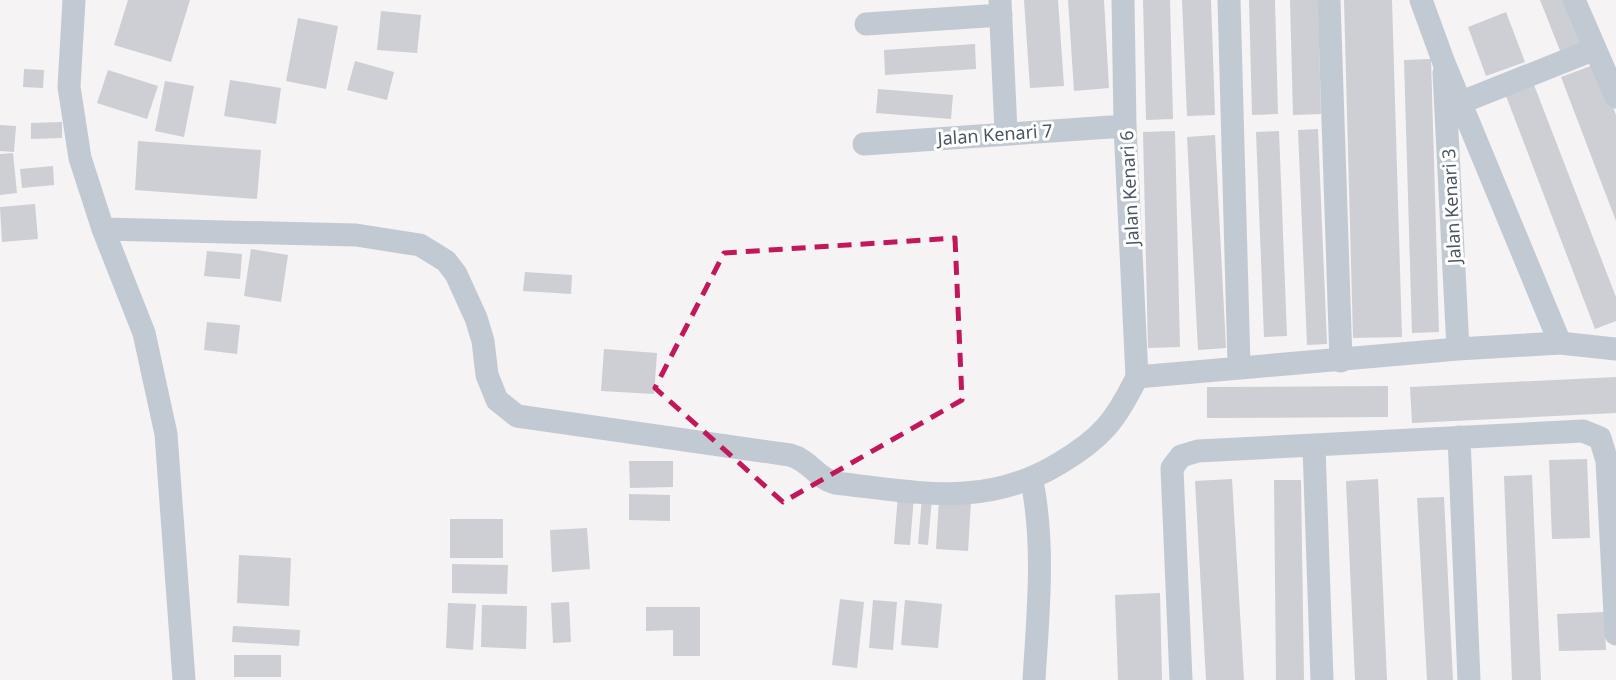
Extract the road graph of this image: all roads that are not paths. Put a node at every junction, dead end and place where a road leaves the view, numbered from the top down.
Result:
1 (74, 0) edge
2 (1123, 0) edge
3 (1229, 0) edge
4 (1329, 0) edge
5 (1422, 0) edge
6 (1574, 0) edge
7 (1000, 8) edge
8 (866, 24) dead end
9 (1595, 50) junction
10 (1444, 63) junction
11 (1616, 97) edge
12 (1462, 102) junction
13 (1125, 126) junction
14 (1006, 132) junction
15 (864, 144) dead end
16 (103, 229) junction
17 (1560, 344) junction
18 (1458, 349) junction
19 (1616, 349) edge
20 (1341, 361) junction
21 (1239, 365) junction
22 (1137, 377) junction
23 (1458, 437) junction
24 (1314, 447) junction
25 (1032, 481) junction
26 (1616, 634) edge
27 (184, 680) edge
28 (1034, 680) edge
29 (1181, 680) edge
30 (1322, 680) edge
31 (1469, 680) edge

1 - 16 street
2 - 13 street, Jalan Kenari 6
3 - 21 street
4 - 20 street
5 - 10 street
6 - 9 street
7 - 8 street
7 - 14 street
9 - 11 street
9 - 12 street
10 - 12 street
10 - 18 street, Jalan Kenari 3
12 - 17 street
13 - 14 street, Jalan Kenari 7
13 - 22 street, Jalan Kenari 6
14 - 15 street, Jalan Kenari 7
16 - 25 street
16 - 27 street
17 - 18 street
17 - 19 street
18 - 20 street
20 - 21 street
21 - 22 street
22 - 25 street
23 - 24 street
23 - 26 street
23 - 31 street
24 - 29 street
24 - 30 street
25 - 28 street

